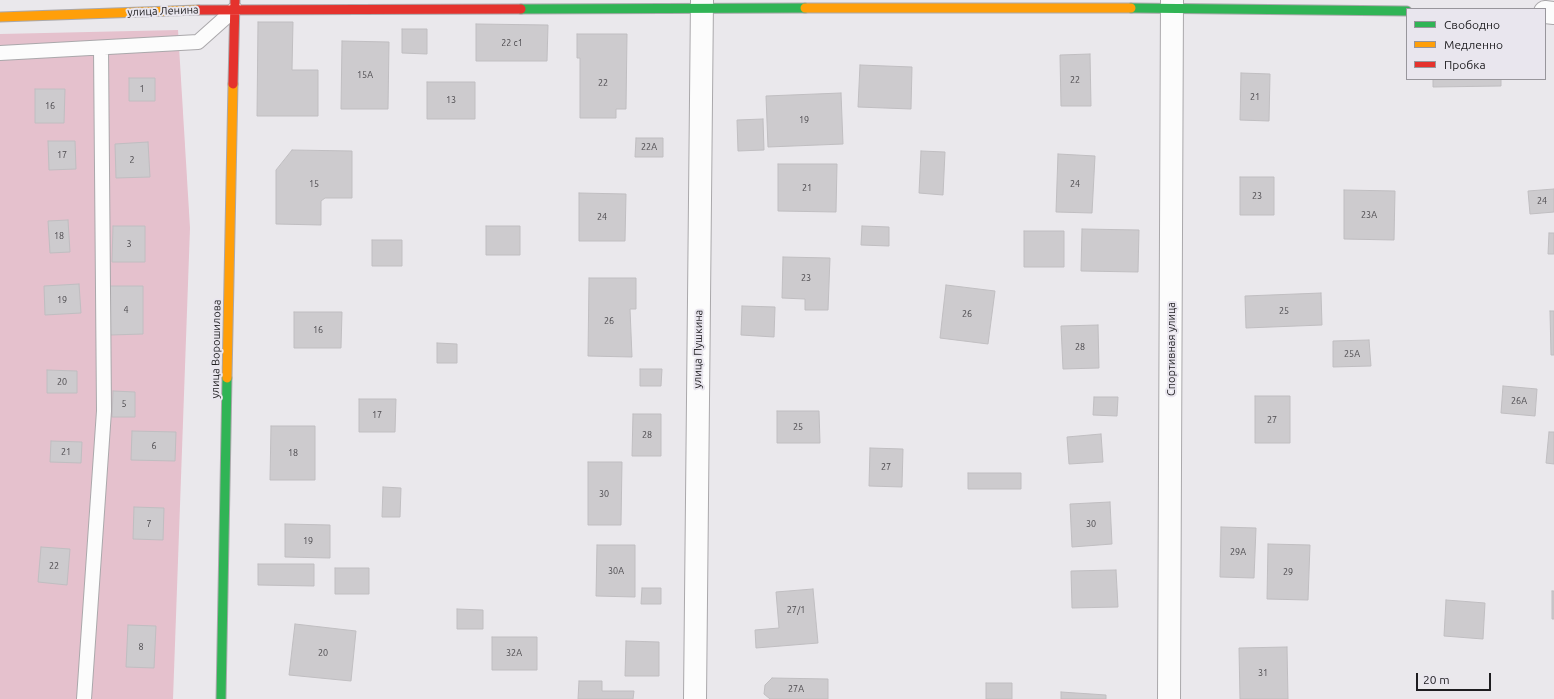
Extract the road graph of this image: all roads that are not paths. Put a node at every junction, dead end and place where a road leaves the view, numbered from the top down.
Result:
1 (235, 4) edge
2 (702, 4) edge
3 (1172, 4) edge
4 (1406, 11) edge
5 (0, 17) edge
6 (101, 48) junction
7 (0, 53) edge
8 (84, 699) edge
9 (221, 699) edge
10 (695, 699) edge
11 (1169, 699) edge

1 - 2 street, улица Ленина
1 - 5 street, улица Ленина
1 - 6 lane
1 - 9 street, улица Ворошилова
2 - 3 street, улица Ленина
2 - 10 street, улица Пушкина
3 - 4 street, улица Ленина
3 - 11 street, Спортивная улица
6 - 7 lane
6 - 8 lane

